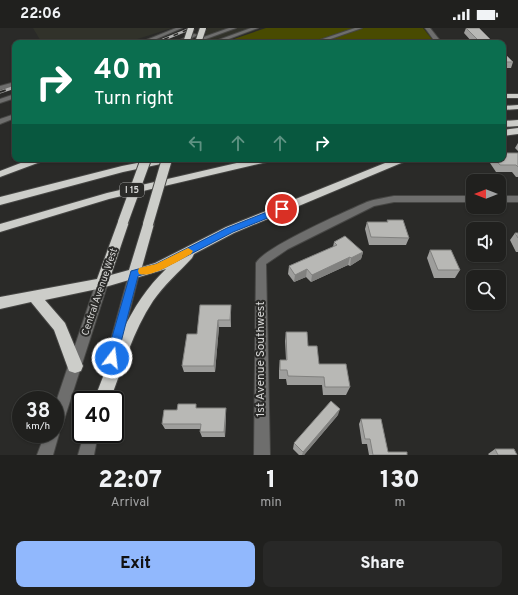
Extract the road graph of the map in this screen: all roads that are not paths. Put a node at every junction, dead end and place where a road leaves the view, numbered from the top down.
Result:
1 (180, 28) edge
2 (234, 28) edge
3 (256, 28) edge
4 (360, 28) edge
5 (427, 28) edge
6 (199, 29) edge
7 (150, 40) edge
8 (181, 40) edge
9 (189, 40) edge
10 (198, 40) edge
11 (199, 40) edge
12 (222, 40) edge
13 (323, 40) edge
14 (437, 40) edge
15 (12, 85) edge
16 (0, 88) edge
17 (506, 96) edge
18 (518, 96) edge
19 (12, 97) edge
20 (0, 101) edge
21 (518, 107) edge
22 (506, 108) edge
23 (12, 111) edge
24 (0, 116) edge
25 (12, 117) edge
26 (0, 122) edge
27 (518, 122) edge
28 (506, 124) edge
29 (518, 131) edge
30 (506, 133) edge
31 (32, 162) edge
32 (145, 162) edge
33 (157, 162) edge
34 (166, 162) edge
35 (253, 162) edge
36 (396, 162) edge
37 (0, 174) edge
38 (466, 199) edge
39 (506, 199) edge
40 (518, 199) edge
41 (0, 201) edge
42 (0, 228) edge
43 (194, 248) junction
44 (134, 274) junction
45 (102, 284) junction
46 (34, 296) junction
47 (0, 303) edge
48 (75, 366) junction
49 (103, 391) edge
50 (105, 391) edge
51 (64, 399) edge
52 (49, 443) edge
53 (89, 443) edge
54 (45, 455) edge
55 (86, 455) edge
56 (262, 455) edge

1 - 7 street
2 - 11 street
3 - 12 street
4 - 13 street
5 - 14 street
6 - 8 street
6 - 9 highway, bridge
6 - 10 highway, bridge
15 - 16 street
17 - 18 highway
19 - 20 street
21 - 22 highway
23 - 24 street
25 - 26 street
27 - 28 highway
29 - 30 highway
31 - 37 highway
32 - 45 highway, Central Avenue West, bridge
33 - 41 highway, I 15
34 - 44 highway, bridge
35 - 42 highway, I 15
36 - 43 highway
38 - 56 street, 1st Avenue Southwest
39 - 40 street
43 - 44 highway
43 - 50 highway
44 - 45 highway
44 - 49 street
45 - 46 highway
45 - 48 street, Central Avenue West
46 - 47 highway
46 - 48 highway
48 - 51 street, Central Avenue West
52 - 54 street
53 - 55 street

